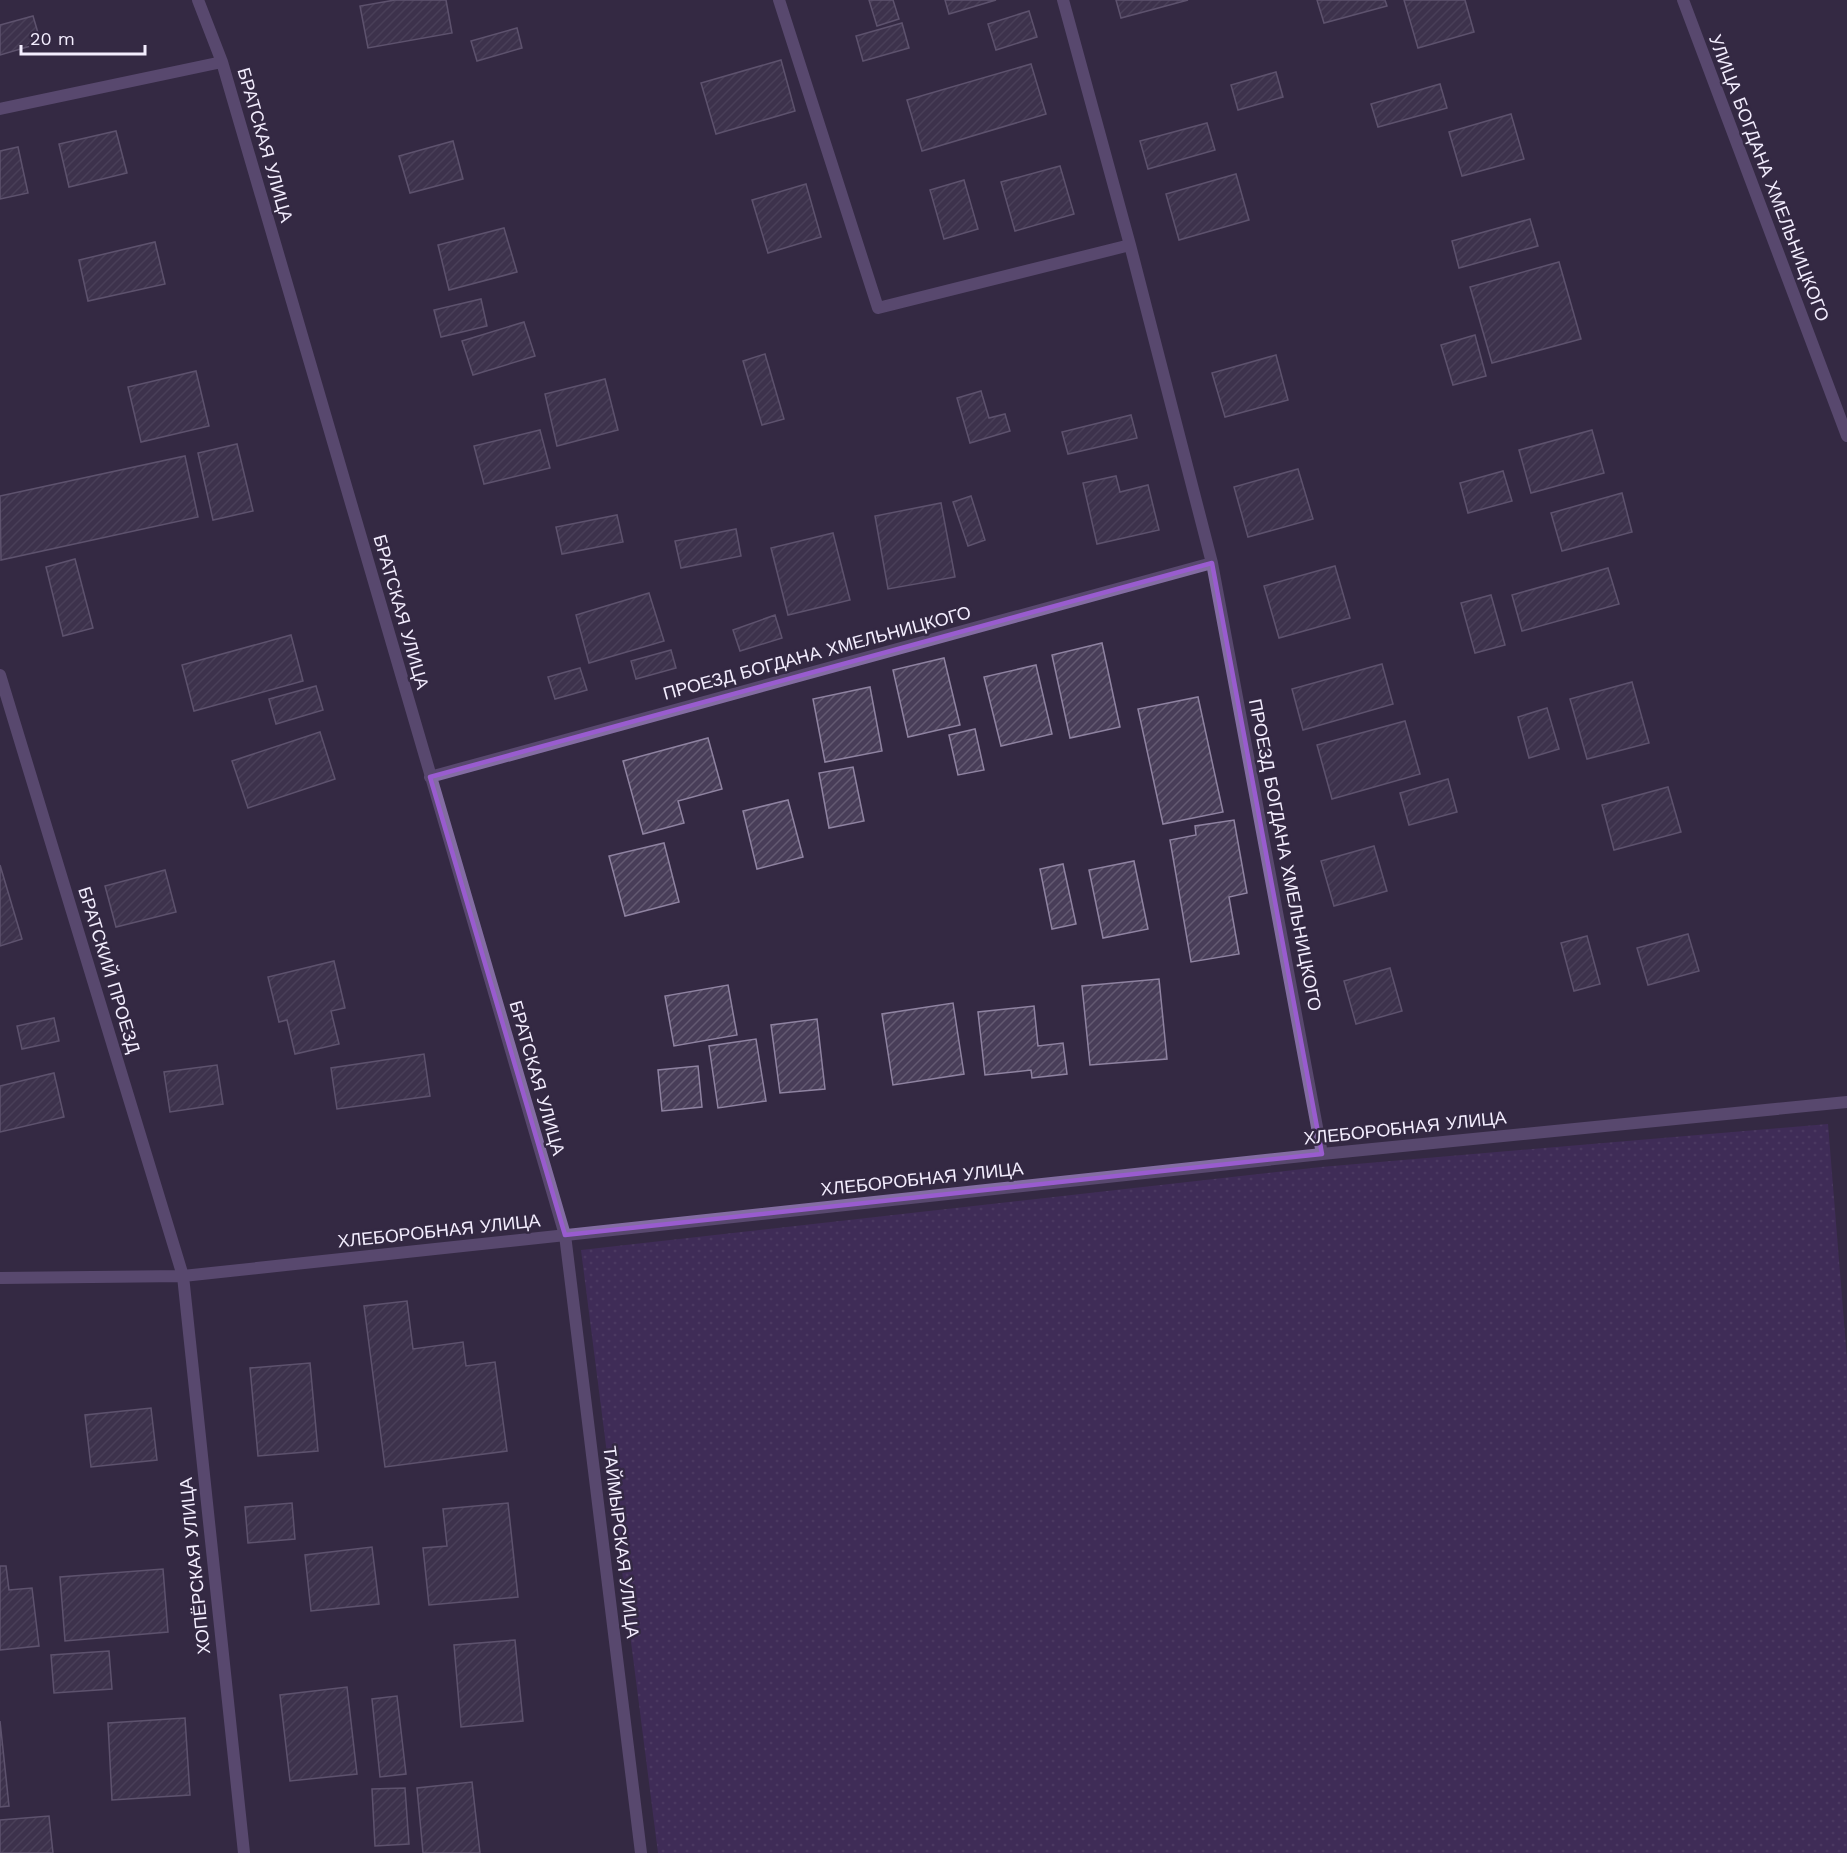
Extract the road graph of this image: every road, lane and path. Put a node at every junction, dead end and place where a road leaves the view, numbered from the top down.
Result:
1 (198, 0) edge
2 (779, 0) edge
3 (1063, 0) edge
4 (1683, 0) edge
5 (222, 62) junction
6 (0, 109) edge
7 (1130, 245) junction
8 (1847, 436) edge
9 (1212, 563) junction
10 (0, 675) edge
11 (430, 777) junction
12 (1847, 1102) edge
13 (1322, 1154) junction
14 (565, 1235) junction
15 (183, 1276) junction
16 (0, 1278) edge
17 (244, 1853) edge
18 (641, 1853) edge

1 - 5 street, БРАТСКАЯ УЛИЦА
2 - 7 street
3 - 7 street, ПРОЕЗД БОГДАНА ХМЕЛЬНИЦКОГО
4 - 8 street, УЛИЦА БОГДАНА ХМЕЛЬНИЦКОГО
5 - 6 street
5 - 11 street, БРАТСКАЯ УЛИЦА
7 - 9 street, ПРОЕЗД БОГДАНА ХМЕЛЬНИЦКОГО
9 - 11 street, ПРОЕЗД БОГДАНА ХМЕЛЬНИЦКОГО
9 - 13 street, ПРОЕЗД БОГДАНА ХМЕЛЬНИЦКОГО
10 - 15 street, БРАТСКИЙ ПРОЕЗД
11 - 14 street, БРАТСКАЯ УЛИЦА
12 - 13 street, ХЛЕБОРОБНАЯ УЛИЦА
13 - 14 street, ХЛЕБОРОБНАЯ УЛИЦА
14 - 15 street, ХЛЕБОРОБНАЯ УЛИЦА
14 - 18 street, ТАЙМЫРСКАЯ УЛИЦА
15 - 16 street, ХЛЕБОРОБНАЯ УЛИЦА
15 - 17 street, ХОПЁРСКАЯ УЛИЦА

